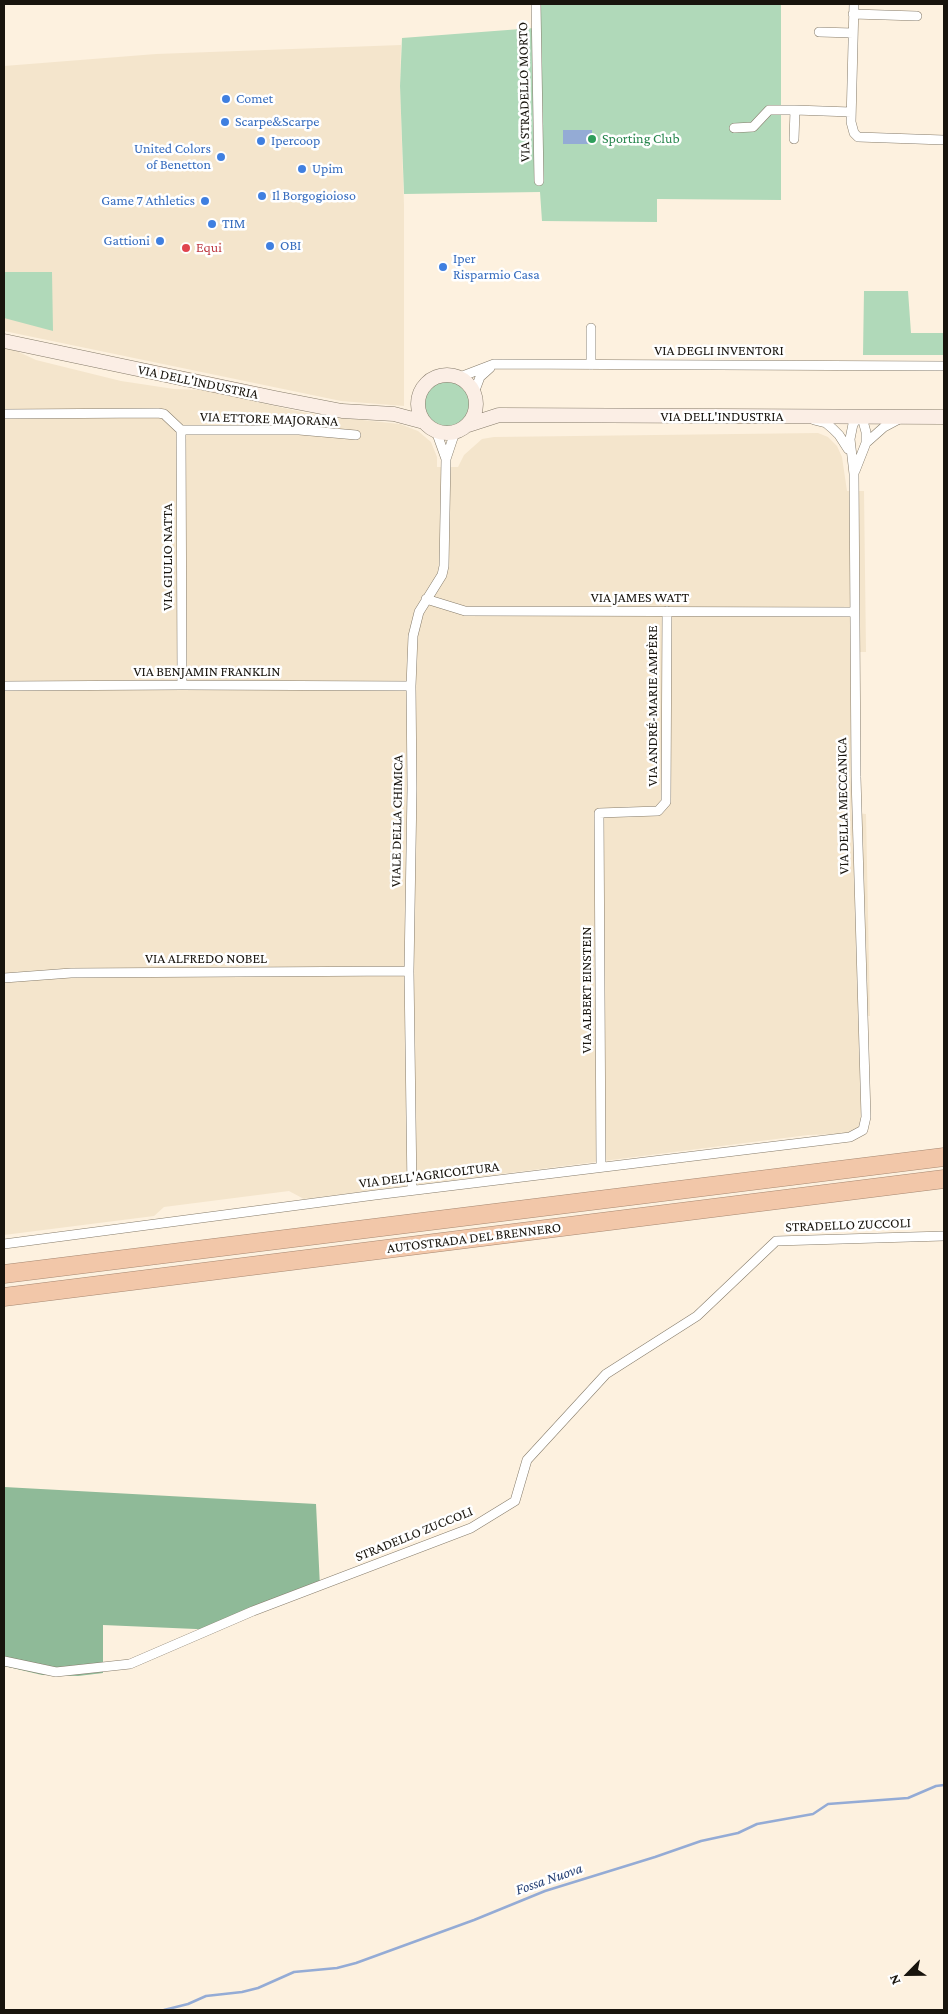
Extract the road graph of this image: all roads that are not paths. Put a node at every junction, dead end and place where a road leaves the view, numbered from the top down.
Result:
1 (536, 4) edge
2 (854, 4) edge
3 (853, 14) junction
4 (917, 16) dead end
5 (819, 32) dead end
6 (853, 33) junction
7 (795, 110) junction
8 (852, 112) junction
9 (734, 128) dead end
10 (794, 140) dead end
11 (944, 140) edge
12 (539, 181) dead end
13 (591, 328) dead end
14 (4, 341) edge
15 (494, 364) junction
16 (591, 365) junction
17 (944, 366) edge
18 (460, 377) junction
19 (475, 395) junction
20 (418, 400) junction
21 (4, 414) edge
22 (394, 414) junction
23 (499, 415) junction
24 (859, 417) junction
25 (902, 417) junction
26 (944, 417) edge
27 (809, 418) junction
28 (424, 422) junction
29 (468, 424) junction
30 (181, 430) junction
31 (436, 431) junction
32 (455, 432) junction
33 (356, 436) dead end
34 (866, 443) junction
35 (446, 459) junction
36 (854, 474) junction
37 (426, 599) junction
38 (667, 611) junction
39 (854, 612) junction
40 (182, 685) junction
41 (4, 686) edge
42 (411, 686) junction
43 (599, 813) joint
44 (409, 971) junction
45 (4, 978) edge
46 (857, 1134) joint
47 (944, 1157) edge
48 (601, 1168) junction
49 (944, 1179) edge
50 (412, 1190) junction
51 (944, 1236) edge
52 (4, 1244) edge
53 (4, 1274) edge
54 (4, 1297) edge
55 (4, 1660) edge

1 - 12 street, VIA STRADELLO MORTO
2 - 3 street
3 - 4 street
3 - 6 street
5 - 6 street
6 - 8 street
7 - 8 street
7 - 9 street
7 - 10 street
8 - 11 street
13 - 16 street
14 - 22 street, VIA DELL'INDUSTRIA
15 - 16 street, VIA DEGLI INVENTORI
15 - 18 street, VIA DEGLI INVENTORI
15 - 19 street
16 - 17 street, VIA DEGLI INVENTORI
18 - 19 street
18 - 20 street
19 - 23 street
19 - 29 street
20 - 22 street
20 - 28 street
21 - 30 street
22 - 28 street, VIA DELL'INDUSTRIA
23 - 27 street, VIA DELL'INDUSTRIA
23 - 29 street, VIA DELL'INDUSTRIA
24 - 25 street, VIA DELL'INDUSTRIA
24 - 27 street, VIA DELL'INDUSTRIA
24 - 34 street
24 - 36 street, VIA DELLA MECCANICA
25 - 26 street, VIA DELL'INDUSTRIA
25 - 34 street, VIA DELLA MECCANICA
27 - 36 street, VIA DELLA MECCANICA
28 - 31 street
29 - 32 street
30 - 33 street, VIA ETTORE MAJORANA
30 - 40 street, VIA GIULIO NATTA
31 - 32 street
31 - 35 street, VIALE DELLA CHIMICA
32 - 35 street, VIALE DELLA CHIMICA
34 - 36 street, VIA DELLA MECCANICA
35 - 37 street, VIALE DELLA CHIMICA
36 - 39 street, VIA DELLA MECCANICA
37 - 38 street, VIA JAMES WATT
37 - 42 street, VIALE DELLA CHIMICA
38 - 39 street, VIA JAMES WATT
38 - 43 street, VIA ANDRÉ-MARIE AMPÈRE
39 - 46 street, VIA DELLA MECCANICA
40 - 41 street, VIA BENJAMIN FRANKLIN
40 - 42 street, VIA BENJAMIN FRANKLIN
42 - 44 street, VIALE DELLA CHIMICA
43 - 48 street, VIA ALBERT EINSTEIN
44 - 45 street, VIA ALFREDO NOBEL
44 - 50 street, VIALE DELLA CHIMICA
46 - 48 street, VIA DELL'AGRICOLTURA
47 - 53 highway, AUTOSTRADA DEL BRENNERO
48 - 50 street, VIA DELL'AGRICOLTURA
49 - 54 highway, AUTOSTRADA DEL BRENNERO
50 - 52 street, VIA DELL'AGRICOLTURA
51 - 55 street, STRADELLO ZUCCOLI

